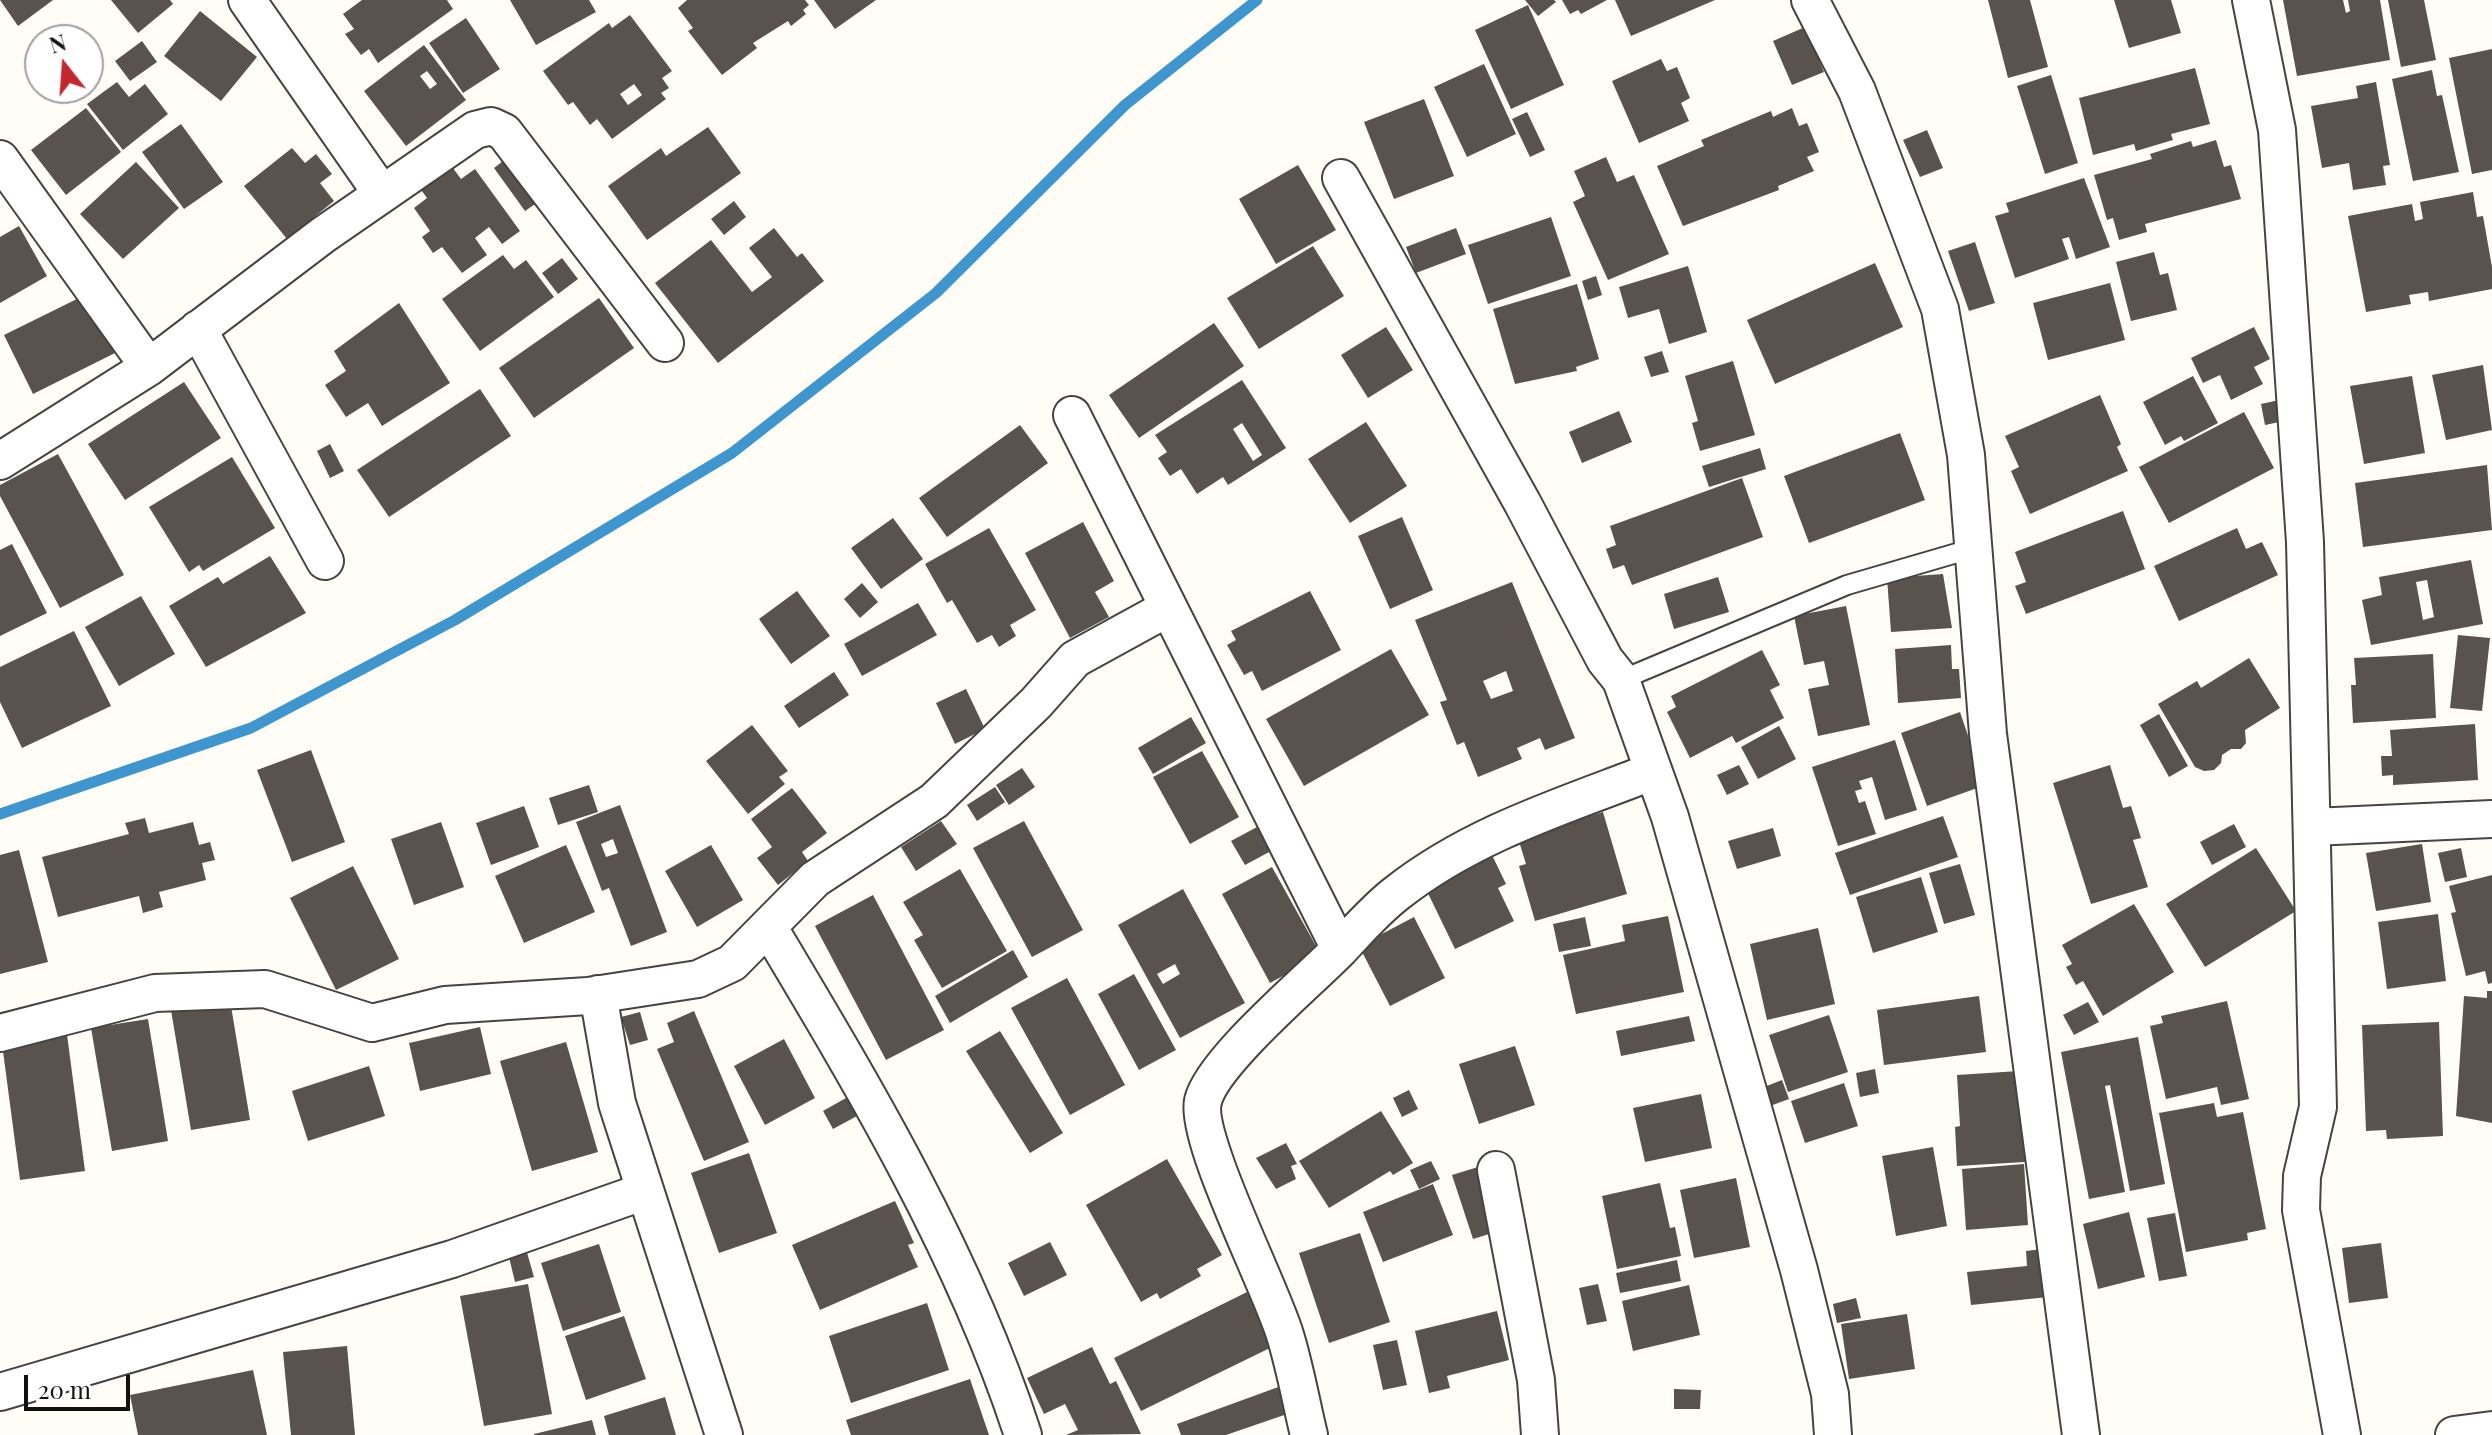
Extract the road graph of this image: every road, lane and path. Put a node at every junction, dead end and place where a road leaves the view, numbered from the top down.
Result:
1 (247, 0) edge
2 (1810, 0) edge
3 (2251, 0) edge
4 (0, 159) edge
5 (1341, 178) dead end
6 (382, 194) junction
7 (198, 329) junction
8 (665, 343) dead end
9 (149, 367) junction
10 (1072, 415) dead end
11 (0, 461) edge
12 (1974, 548) junction
13 (325, 561) dead end
14 (1168, 608) junction
15 (1621, 680) junction
16 (1651, 772) junction
17 (2492, 819) edge
18 (2312, 827) junction
19 (769, 928) junction
20 (1340, 949) junction
21 (598, 994) junction
22 (0, 1033) edge
23 (1496, 1170) dead end
24 (645, 1191) junction
25 (0, 1392) edge
26 (2492, 1430) edge
27 (724, 1435) edge
28 (1023, 1435) edge
29 (1309, 1435) edge
30 (1540, 1435) edge
31 (1833, 1435) edge
32 (2081, 1435) edge
33 (2342, 1435) edge
34 (2454, 1435) edge

1 - 6 street
2 - 12 street
3 - 18 street
4 - 9 street
5 - 15 street
6 - 7 street
6 - 8 street
7 - 9 street
7 - 13 street
9 - 11 street
10 - 14 street
12 - 15 lane
12 - 32 street
14 - 19 street
14 - 20 street
15 - 16 street
16 - 20 street
16 - 31 street
17 - 18 street
18 - 33 street
19 - 21 street
19 - 28 street
20 - 29 street
21 - 22 street
21 - 24 street
23 - 30 street
24 - 25 street
24 - 27 street
26 - 34 street

